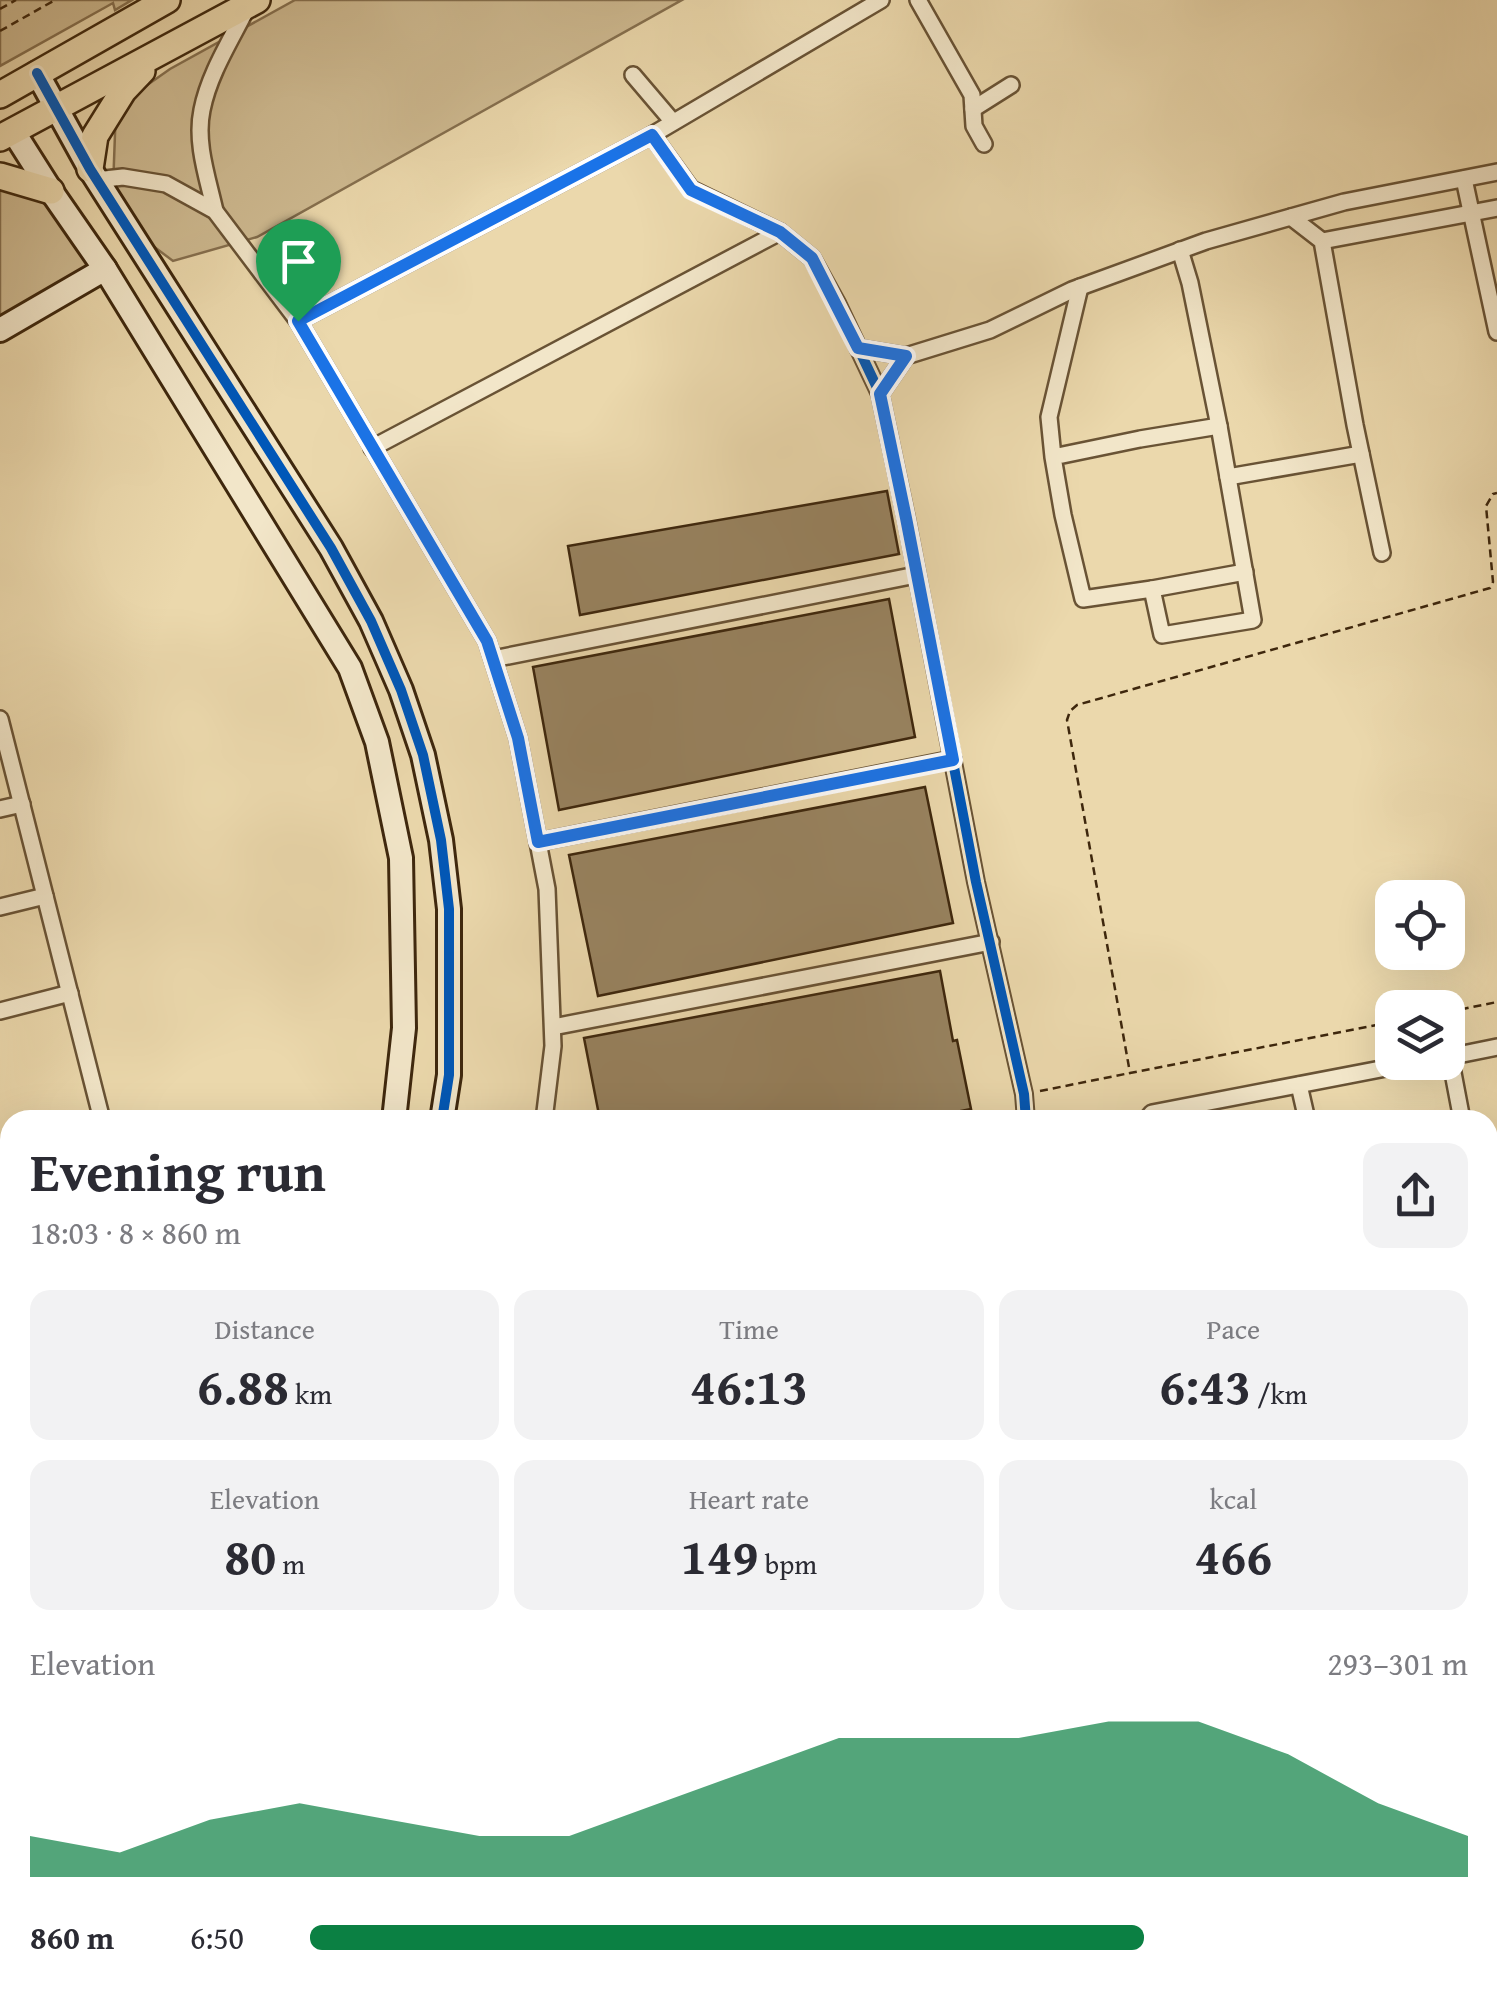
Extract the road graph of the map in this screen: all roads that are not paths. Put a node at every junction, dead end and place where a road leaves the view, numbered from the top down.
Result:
1 (167, 0) edge
2 (882, 0) edge
3 (918, 0) edge
4 (253, 2) edge
5 (159, 54) junction
6 (37, 73) junction
7 (634, 76) dead end
8 (1011, 85) dead end
9 (0, 94) edge
10 (56, 109) junction
11 (973, 109) junction
12 (673, 122) junction
13 (6, 135) edge
14 (652, 135) junction
15 (984, 144) dead end
16 (1497, 172) edge
17 (93, 175) junction
18 (0, 176) edge
19 (1464, 179) junction
20 (51, 192) junction
21 (1497, 208) edge
22 (216, 212) junction
23 (1471, 213) junction
24 (1292, 217) junction
25 (780, 232) junction
26 (1322, 241) junction
27 (1180, 250) junction
28 (105, 269) junction
29 (1076, 289) junction
30 (298, 321) junction
31 (0, 330) edge
32 (1497, 332) edge
33 (858, 348) junction
34 (906, 356) junction
35 (880, 394) junction
36 (1219, 426) junction
37 (372, 448) junction
38 (1361, 454) junction
39 (1053, 457) junction
40 (1228, 478) junction
41 (1382, 554) dead end
42 (1245, 572) junction
43 (916, 574) junction
44 (1152, 589) junction
45 (493, 659) junction
46 (0, 719) edge
47 (953, 760) junction
48 (22, 804) junction
49 (0, 810) edge
50 (538, 842) junction
51 (46, 896) junction
52 (0, 908) edge
53 (990, 942) junction
54 (70, 993) junction
55 (0, 1010) edge
56 (552, 1027) junction
57 (1497, 1047) edge
58 (1465, 1054) edge
59 (1375, 1070) edge
60 (1453, 1080) edge
61 (1300, 1084) junction
62 (99, 1110) edge
63 (395, 1110) edge
64 (443, 1110) edge
65 (545, 1110) edge
66 (1025, 1110) edge
67 (1167, 1110) edge
68 (1305, 1110) edge
69 (1460, 1110) edge

1 - 6 main road
2 - 12 street
3 - 11 street
4 - 5 main road
4 - 22 street
5 - 10 main road
5 - 17 main road
6 - 9 main road
6 - 10 street
7 - 12 street
8 - 11 street
10 - 13 main road
10 - 17 street
11 - 15 street
12 - 14 street
13 - 20 street
14 - 25 street
14 - 30 street
16 - 19 street
17 - 22 street
17 - 64 street
18 - 20 main road
19 - 23 street
19 - 24 street
20 - 28 street
21 - 23 street
22 - 30 street
23 - 26 street
23 - 32 street
24 - 26 street
24 - 27 street
25 - 33 street
25 - 37 street
26 - 38 street
27 - 29 street
27 - 36 street
28 - 31 street
28 - 63 street
29 - 34 street
29 - 39 street
30 - 37 street
33 - 34 street
33 - 35 street
34 - 35 street
35 - 43 street
36 - 39 street
36 - 40 street
37 - 45 street
38 - 40 street
38 - 41 street
39 - 44 street
40 - 42 street
42 - 44 street
42 - 44 street
43 - 45 street
43 - 47 street
45 - 50 street
46 - 48 street
47 - 50 street
47 - 53 street
48 - 49 street
48 - 51 street
50 - 56 street
51 - 52 street
51 - 54 street
53 - 56 street
53 - 66 street
54 - 55 street
54 - 62 street
56 - 65 street
57 - 58 street
59 - 61 street
60 - 69 street
61 - 67 street
61 - 68 street

